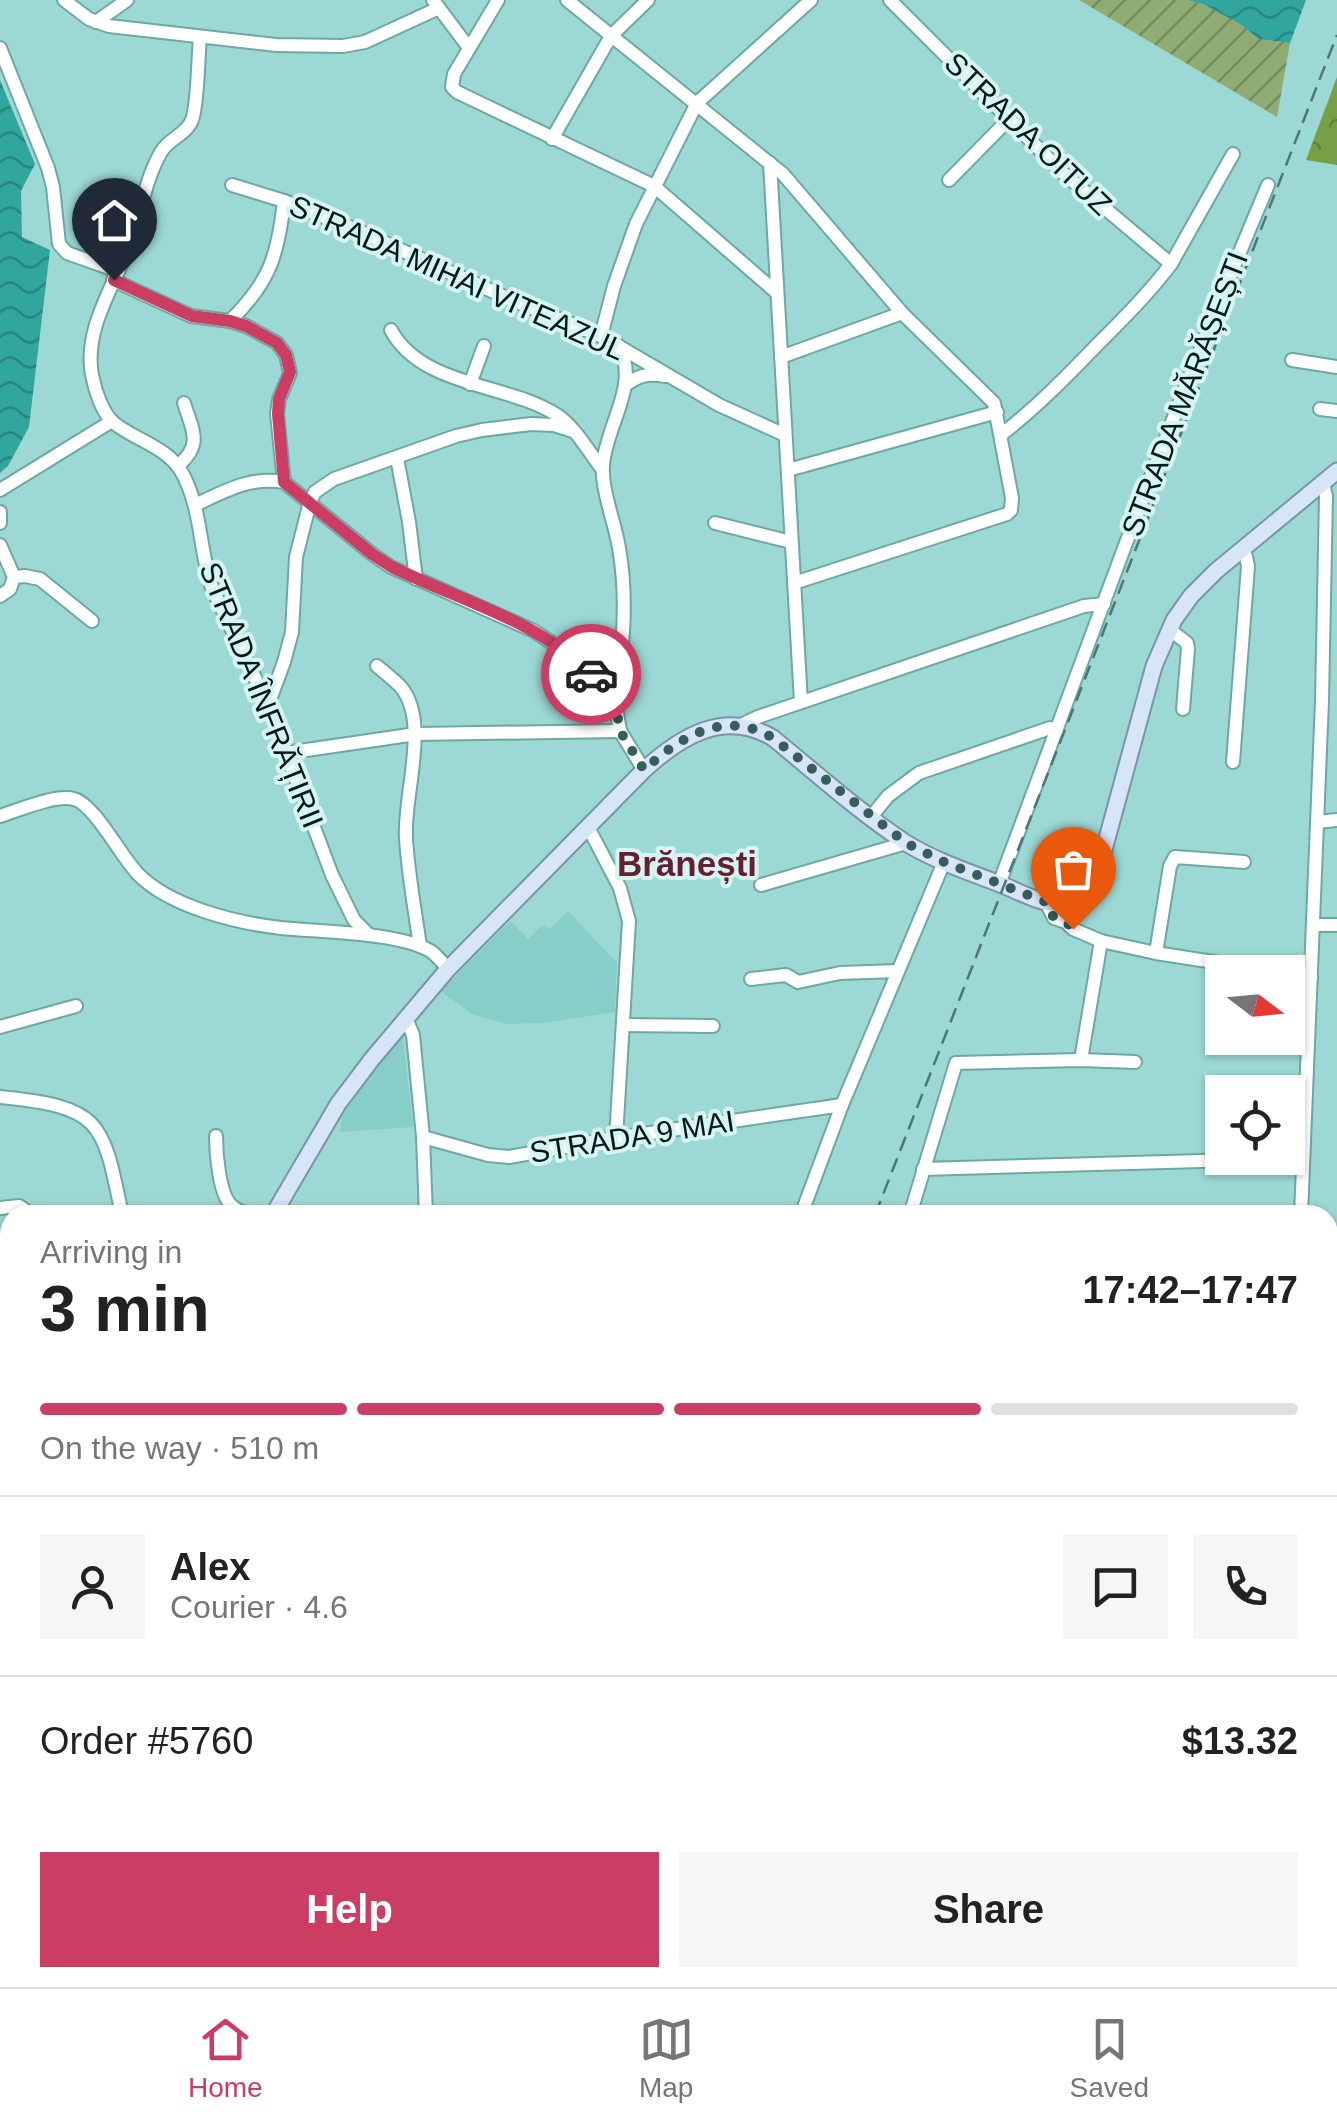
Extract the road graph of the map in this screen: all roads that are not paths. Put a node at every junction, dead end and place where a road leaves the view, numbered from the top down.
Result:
1 (64, 0) edge
2 (127, 0) edge
3 (498, 0) edge
4 (567, 0) edge
5 (648, 0) edge
6 (811, 0) edge
7 (890, 0) edge
8 (436, 4) edge
9 (96, 22) junction
10 (611, 36) junction
11 (200, 37) junction
12 (0, 48) edge
13 (469, 48) junction
14 (697, 103) junction
15 (1008, 120) junction
16 (552, 138) junction
17 (1233, 154) dead end
18 (770, 163) junction
19 (949, 180) dead end
20 (232, 186) dead end
21 (654, 186) junction
22 (1268, 186) dead end
23 (284, 201) junction
24 (1171, 264) junction
25 (116, 276) junction
26 (776, 292) junction
27 (902, 313) junction
28 (230, 321) junction
29 (391, 330) dead end
30 (601, 336) junction
31 (618, 345) junction
32 (484, 346) dead end
33 (781, 357) junction
34 (1292, 360) dead end
35 (1337, 367) edge
36 (673, 378) junction
37 (470, 384) junction
38 (626, 386) junction
39 (184, 403) dead end
40 (1320, 409) dead end
41 (1337, 411) edge
42 (997, 412) junction
43 (112, 422) junction
44 (573, 431) junction
45 (1002, 434) junction
46 (785, 435) junction
47 (397, 458) junction
48 (178, 466) junction
49 (602, 469) junction
50 (788, 470) junction
51 (1337, 472) edge
52 (284, 482) junction
53 (1323, 483) junction
54 (0, 490) edge
55 (310, 502) junction
56 (195, 505) junction
57 (0, 512) edge
58 (0, 523) edge
59 (715, 523) dead end
60 (791, 542) junction
61 (0, 545) edge
62 (1244, 548) junction
63 (14, 577) junction
64 (416, 579) junction
65 (794, 583) junction
66 (0, 596) edge
67 (1104, 604) junction
68 (92, 621) dead end
69 (1169, 630) junction
70 (377, 666) dead end
71 (1337, 669) edge
72 (1322, 670) junction
73 (1337, 700) edge
74 (615, 701) junction
75 (1322, 701) junction
76 (801, 702) junction
77 (268, 705) junction
78 (1183, 709) dead end
79 (740, 725) junction
80 (1057, 730) junction
81 (620, 731) junction
82 (416, 734) junction
83 (286, 753) junction
84 (1233, 762) dead end
85 (644, 770) junction
86 (0, 816) edge
87 (871, 817) junction
88 (1337, 820) edge
89 (1317, 822) junction
90 (588, 827) junction
91 (906, 843) junction
92 (944, 862) junction
93 (1244, 862) dead end
94 (998, 884) junction
95 (761, 886) dead end
96 (1078, 900) junction
97 (1046, 902) junction
98 (1066, 922) junction
99 (1313, 925) junction
100 (1337, 925) edge
101 (369, 935) junction
102 (1101, 941) junction
103 (420, 946) junction
104 (1156, 953) junction
105 (1205, 961) edge
106 (448, 969) junction
107 (898, 971) junction
108 (1305, 977) edge
109 (1311, 978) junction
110 (751, 979) dead end
111 (76, 1006) dead end
112 (406, 1018) junction
113 (623, 1025) junction
114 (714, 1026) dead end
115 (0, 1027) edge
116 (1081, 1060) junction
117 (1134, 1062) dead end
118 (0, 1097) edge
119 (842, 1105) junction
120 (1305, 1113) edge
121 (216, 1136) dead end
122 (423, 1137) junction
123 (616, 1138) junction
124 (1205, 1161) edge
125 (923, 1169) junction
126 (1302, 1175) edge
127 (120, 1205) edge
128 (232, 1205) edge
129 (280, 1205) edge
130 (426, 1205) edge
131 (805, 1205) edge
132 (913, 1205) edge
133 (1301, 1205) edge

1 - 9 street
2 - 9 street
3 - 13 street
4 - 10 street
5 - 10 street
6 - 14 street
7 - 15 street, STRADA OITUZ
8 - 11 street
8 - 13 street
9 - 11 street
10 - 14 street
10 - 16 street
11 - 25 street
12 - 25 street
13 - 16 street
14 - 18 street
14 - 21 street
15 - 19 street
15 - 24 street, STRADA OITUZ
16 - 21 street
17 - 24 street
18 - 26 street
18 - 27 street
20 - 23 street, STRADA MIHAI VITEAZUL
21 - 26 street
21 - 30 street
22 - 67 street, STRADA MĂRĂȘEȘTI
23 - 28 street
23 - 30 street, STRADA MIHAI VITEAZUL
24 - 45 street
25 - 28 street
25 - 43 street
26 - 33 street
27 - 33 street
27 - 42 street
28 - 52 street
29 - 37 street
30 - 31 street, STRADA MIHAI VITEAZUL
31 - 36 street, STRADA MIHAI VITEAZUL
31 - 38 street
32 - 37 street
33 - 46 street
34 - 35 street
36 - 38 street
36 - 46 street, STRADA MIHAI VITEAZUL
37 - 44 street
38 - 49 street
39 - 48 street
40 - 41 street
42 - 45 street
42 - 50 street
43 - 48 street
43 - 54 street
44 - 47 street
44 - 49 street
45 - 65 street
46 - 50 street
47 - 55 street
47 - 64 street
48 - 56 street, STRADA ÎNFRĂȚIRII
49 - 74 street
50 - 60 street
51 - 53 main road
52 - 55 street
52 - 56 street
53 - 62 main road
53 - 72 street
55 - 64 street
55 - 77 street
56 - 77 street, STRADA ÎNFRĂȚIRII
57 - 58 street
59 - 60 street
60 - 65 street
61 - 63 street
62 - 69 main road
62 - 84 street
63 - 66 street
63 - 68 street
64 - 74 street
65 - 76 street
67 - 76 street
67 - 80 street, STRADA MĂRĂȘEȘTI
69 - 78 street
69 - 96 main road
70 - 82 street
71 - 72 street
72 - 75 street
73 - 75 street
74 - 81 street
75 - 89 street
76 - 79 street
77 - 83 street, STRADA ÎNFRĂȚIRII
79 - 85 main road
79 - 87 main road
80 - 87 street
80 - 94 street, STRADA MĂRĂȘEȘTI
81 - 82 street
81 - 85 street
82 - 83 street
82 - 103 street
83 - 101 street, STRADA ÎNFRĂȚIRII
85 - 90 main road
86 - 101 street
87 - 91 main road
88 - 89 street
89 - 99 street
90 - 106 main road
90 - 113 street
91 - 92 main road
91 - 95 street
92 - 94 main road
92 - 107 street
93 - 104 street
94 - 97 main road
96 - 97 main road
96 - 98 street
97 - 98 street
98 - 102 street
99 - 100 street
99 - 109 street
101 - 103 street
102 - 104 street
102 - 116 street
103 - 106 street
104 - 105 street
106 - 112 main road
107 - 110 street
107 - 119 street
108 - 109 street
109 - 120 street
111 - 115 street
112 - 122 street
112 - 129 main road
113 - 114 street
113 - 123 street
116 - 117 street
116 - 125 street
118 - 127 street
119 - 123 street, STRADA 9 MAI
119 - 131 street
121 - 128 street
122 - 123 street, STRADA 9 MAI
122 - 130 street
124 - 125 street
125 - 132 street
126 - 133 street

